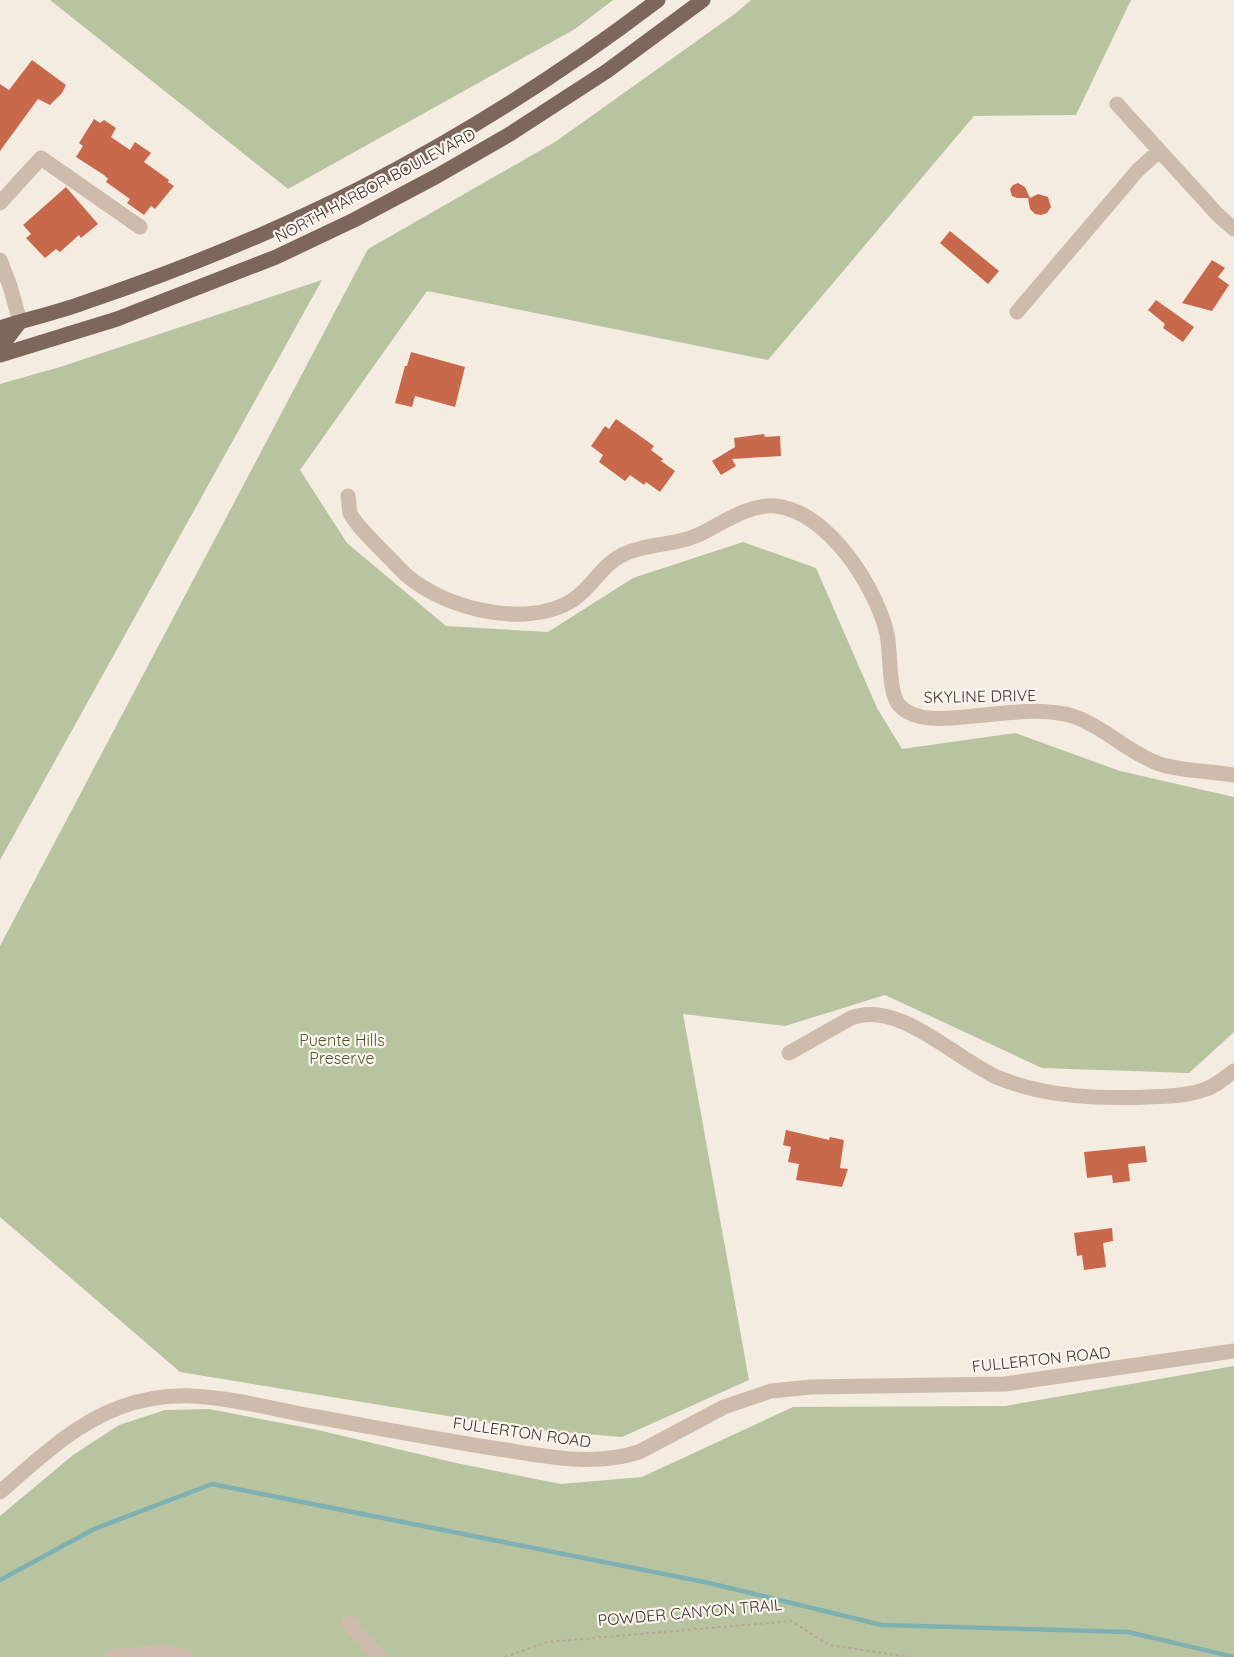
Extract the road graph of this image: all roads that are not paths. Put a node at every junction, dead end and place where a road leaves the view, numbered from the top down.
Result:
1 (658, 0) edge
2 (703, 0) edge
3 (1117, 104) dead end
4 (1159, 151) junction
5 (0, 203) edge
6 (140, 227) dead end
7 (1234, 229) edge
8 (0, 260) edge
9 (1017, 312) dead end
10 (20, 322) junction
11 (0, 328) edge
12 (0, 345) edge
13 (0, 355) edge
14 (348, 496) dead end
15 (1234, 775) edge
16 (789, 1053) dead end
17 (1234, 1071) edge
18 (1234, 1351) edge
19 (0, 1492) edge
20 (349, 1623) dead end
21 (113, 1657) edge
22 (186, 1657) edge
23 (379, 1657) edge

1 - 10 main road, NORTH HARBOR BOULEVARD
2 - 13 main road, NORTH HARBOR BOULEVARD
3 - 4 street
4 - 7 street
4 - 9 street
5 - 6 street
8 - 10 street
10 - 11 main road, NORTH HARBOR BOULEVARD
10 - 12 main road
14 - 15 street, SKYLINE DRIVE
16 - 17 street
18 - 19 street, FULLERTON ROAD
20 - 23 street
21 - 22 street

